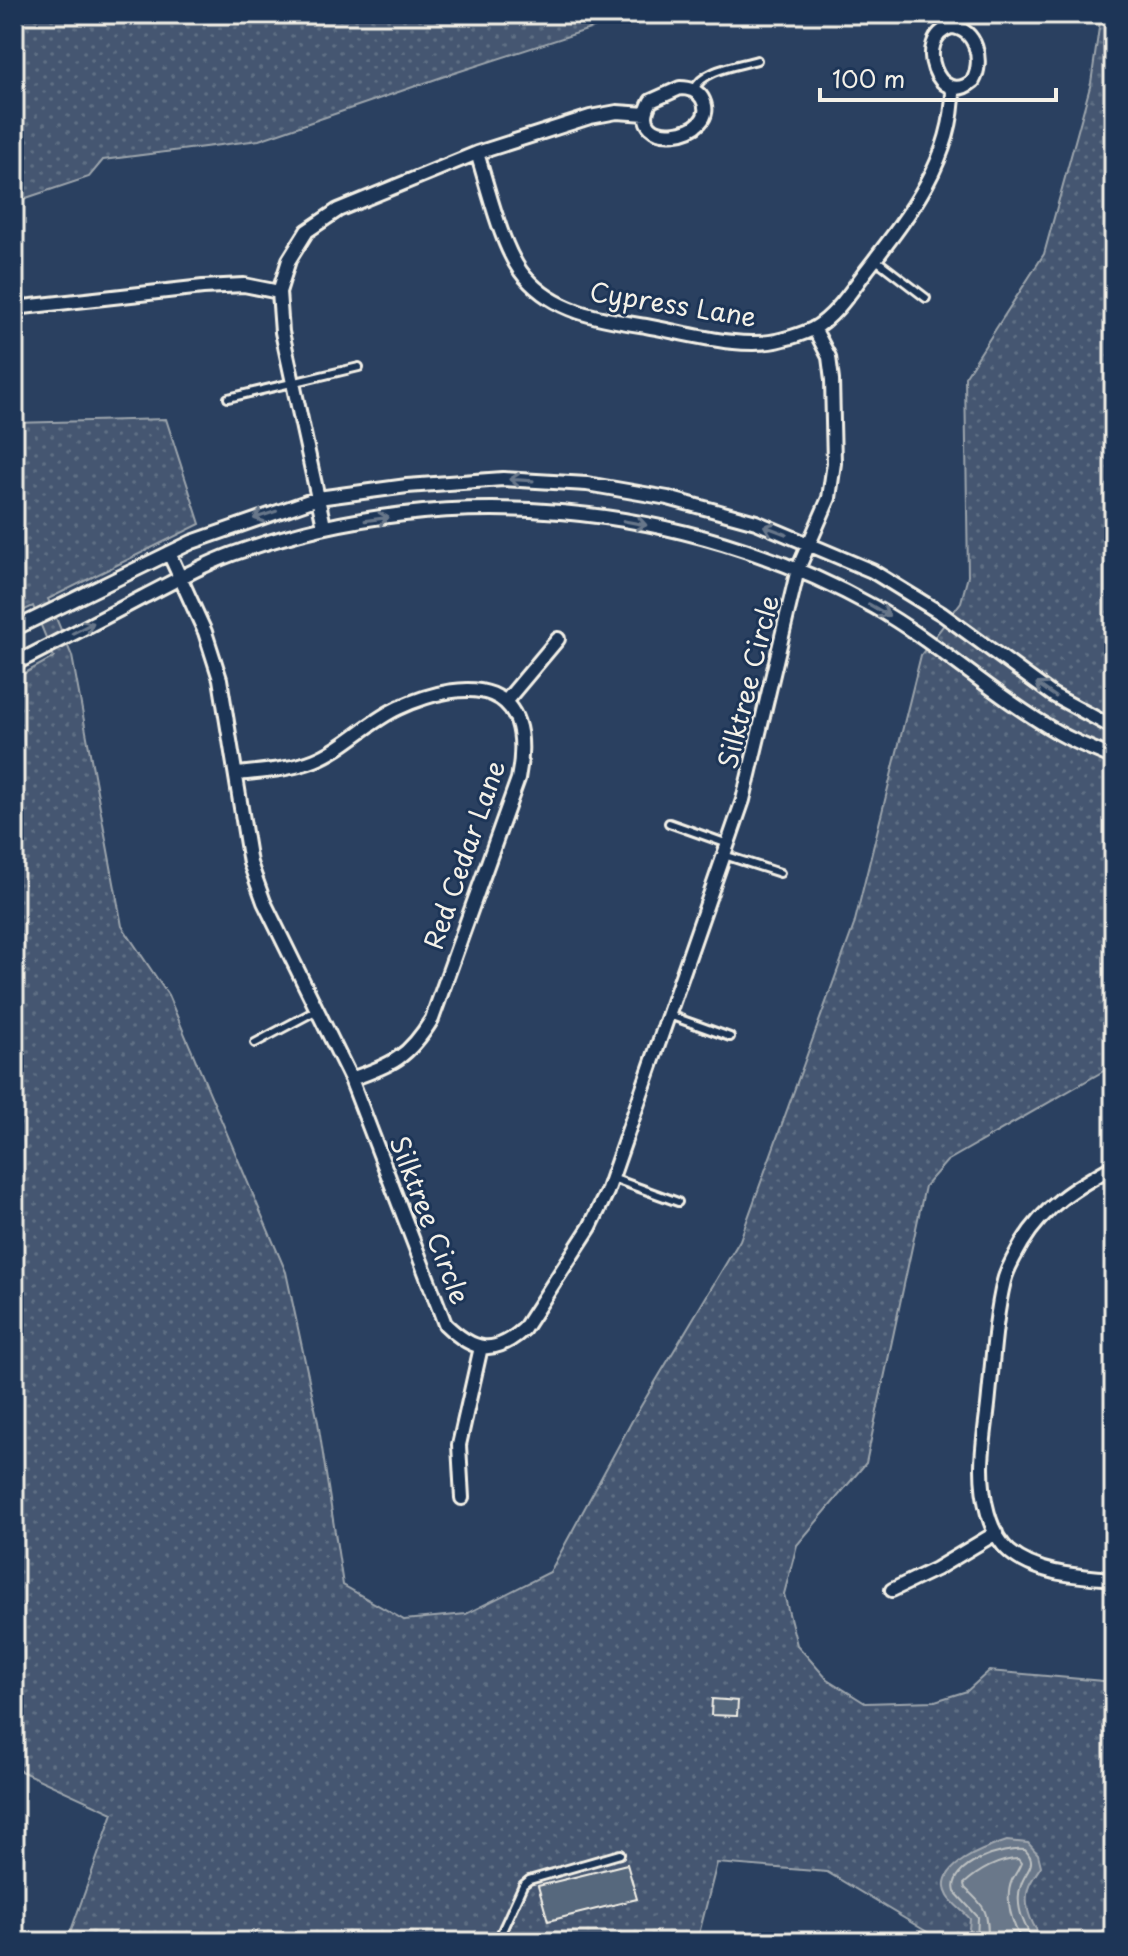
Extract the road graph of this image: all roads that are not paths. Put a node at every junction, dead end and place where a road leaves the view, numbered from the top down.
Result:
1 (757, 60) dead end
2 (953, 88) junction
3 (694, 90) junction
4 (646, 114) junction
5 (477, 153) junction
6 (875, 259) junction
7 (279, 292) junction
8 (926, 298) dead end
9 (14, 308) edge
10 (814, 328) junction
11 (359, 367) dead end
12 (293, 381) junction
13 (228, 398) dead end
14 (318, 498) junction
15 (324, 526) junction
16 (810, 543) junction
17 (169, 553) junction
18 (798, 569) junction
19 (180, 578) junction
20 (14, 629) edge
21 (558, 639) dead end
22 (14, 664) edge
23 (506, 701) junction
24 (1114, 728) edge
25 (1114, 758) edge
26 (237, 774) junction
27 (669, 823) dead end
28 (726, 850) junction
29 (780, 873) dead end
30 (317, 1010) junction
31 (669, 1015) junction
32 (730, 1037) dead end
33 (255, 1043) dead end
34 (351, 1079) junction
35 (1114, 1166) edge
36 (612, 1178) junction
37 (678, 1202) dead end
38 (481, 1347) junction
39 (462, 1498) dead end
40 (996, 1533) junction
41 (1114, 1579) edge
42 (892, 1590) dead end
43 (620, 1854) dead end
44 (462, 1942) edge
45 (481, 1942) edge
46 (497, 1942) edge

1 - 3 lane
2 - 2 street
2 - 6 street
3 - 4 street
3 - 4 street
4 - 5 street
5 - 7 street
5 - 10 street, Cypress Lane
6 - 8 lane
6 - 10 street
7 - 9 street
7 - 12 street
10 - 16 street, Silktree Circle
11 - 12 lane
12 - 13 lane
12 - 14 street
14 - 15 street
16 -> 14 street
14 -> 17 street
15 -> 18 street
15 - 19 street
16 - 18 street, Silktree Circle
24 -> 16 street
17 - 19 street, Silktree Circle
17 - 20 street
18 -> 25 street
18 - 28 street, Silktree Circle
22 -> 19 street
19 - 26 street, Silktree Circle
21 - 23 street
23 - 26 street
23 - 34 street, Red Cedar Lane
26 - 30 street, Silktree Circle
27 - 28 lane
28 - 29 lane
28 - 31 street, Silktree Circle
30 - 33 lane
30 - 34 street, Silktree Circle
31 - 32 lane
31 - 36 street, Silktree Circle
34 - 38 street, Silktree Circle
35 - 40 street
36 - 37 lane
36 - 38 street, Silktree Circle
38 - 39 street
40 - 41 street
40 - 42 street
43 - 46 lane
44 - 45 lane

